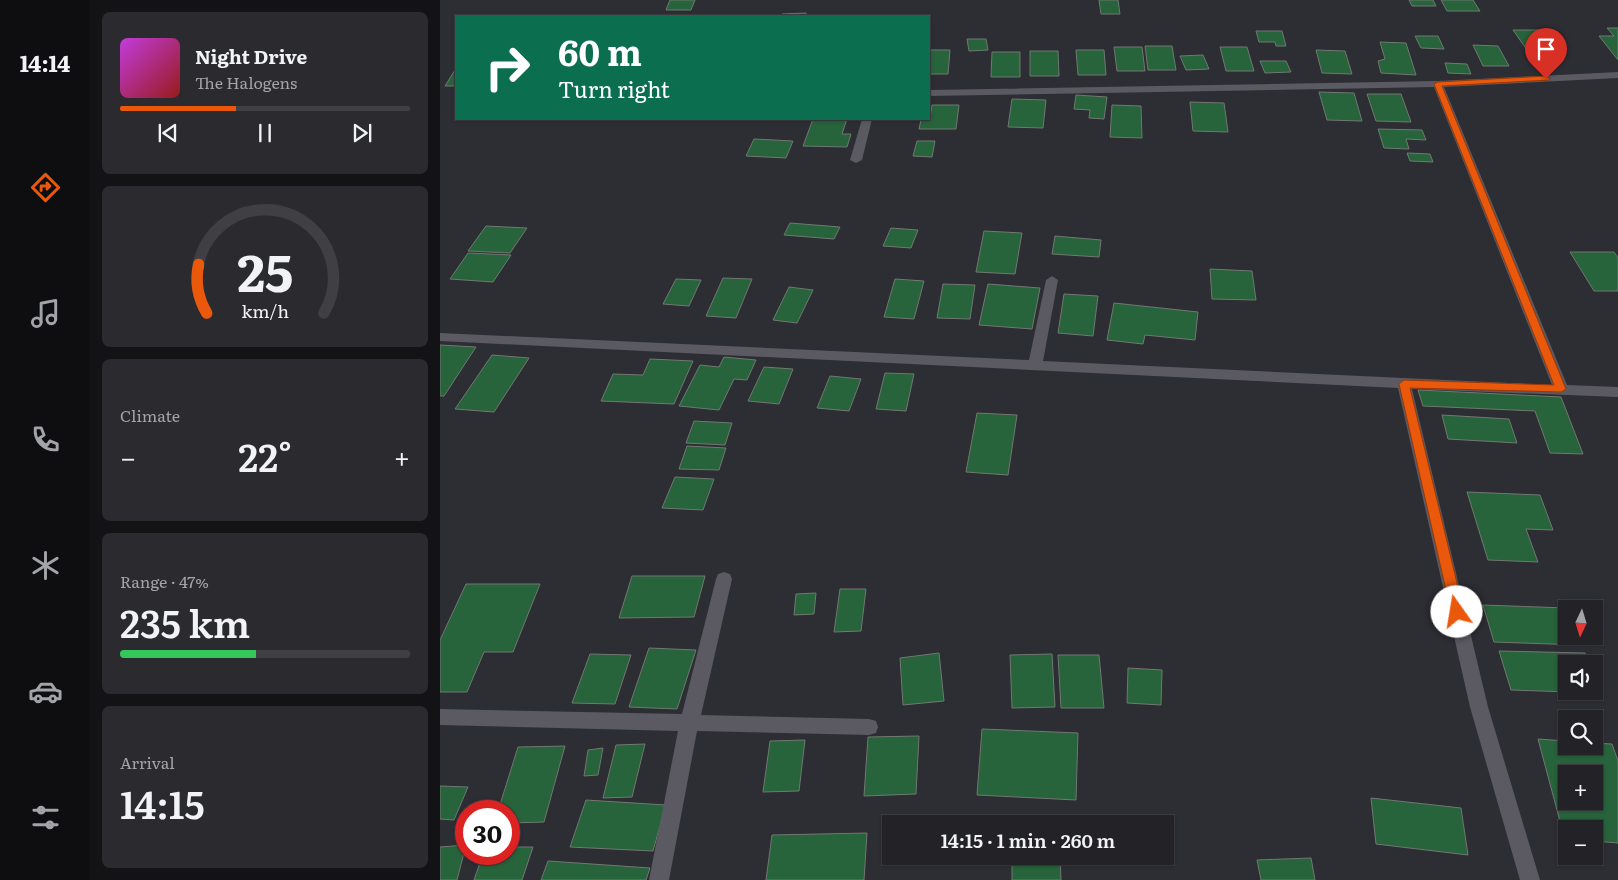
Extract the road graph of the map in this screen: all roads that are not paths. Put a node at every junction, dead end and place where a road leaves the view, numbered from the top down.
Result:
1 (1618, 75) edge
2 (1438, 84) junction
3 (930, 93) edge
4 (867, 120) edge
5 (856, 160) dead end
6 (1052, 280) dead end
7 (440, 337) edge
8 (1035, 366) junction
9 (1404, 384) junction
10 (1561, 389) junction
11 (1618, 392) edge
12 (724, 579) dead end
13 (440, 717) edge
14 (689, 724) junction
15 (869, 728) dead end
16 (659, 880) edge
17 (1530, 880) edge

1 - 2 street
2 - 3 street
2 - 10 street
4 - 5 street
6 - 8 street
7 - 8 street
8 - 9 street
9 - 10 street
9 - 17 street
10 - 11 street
12 - 14 street
13 - 14 street
14 - 15 street
14 - 16 street

